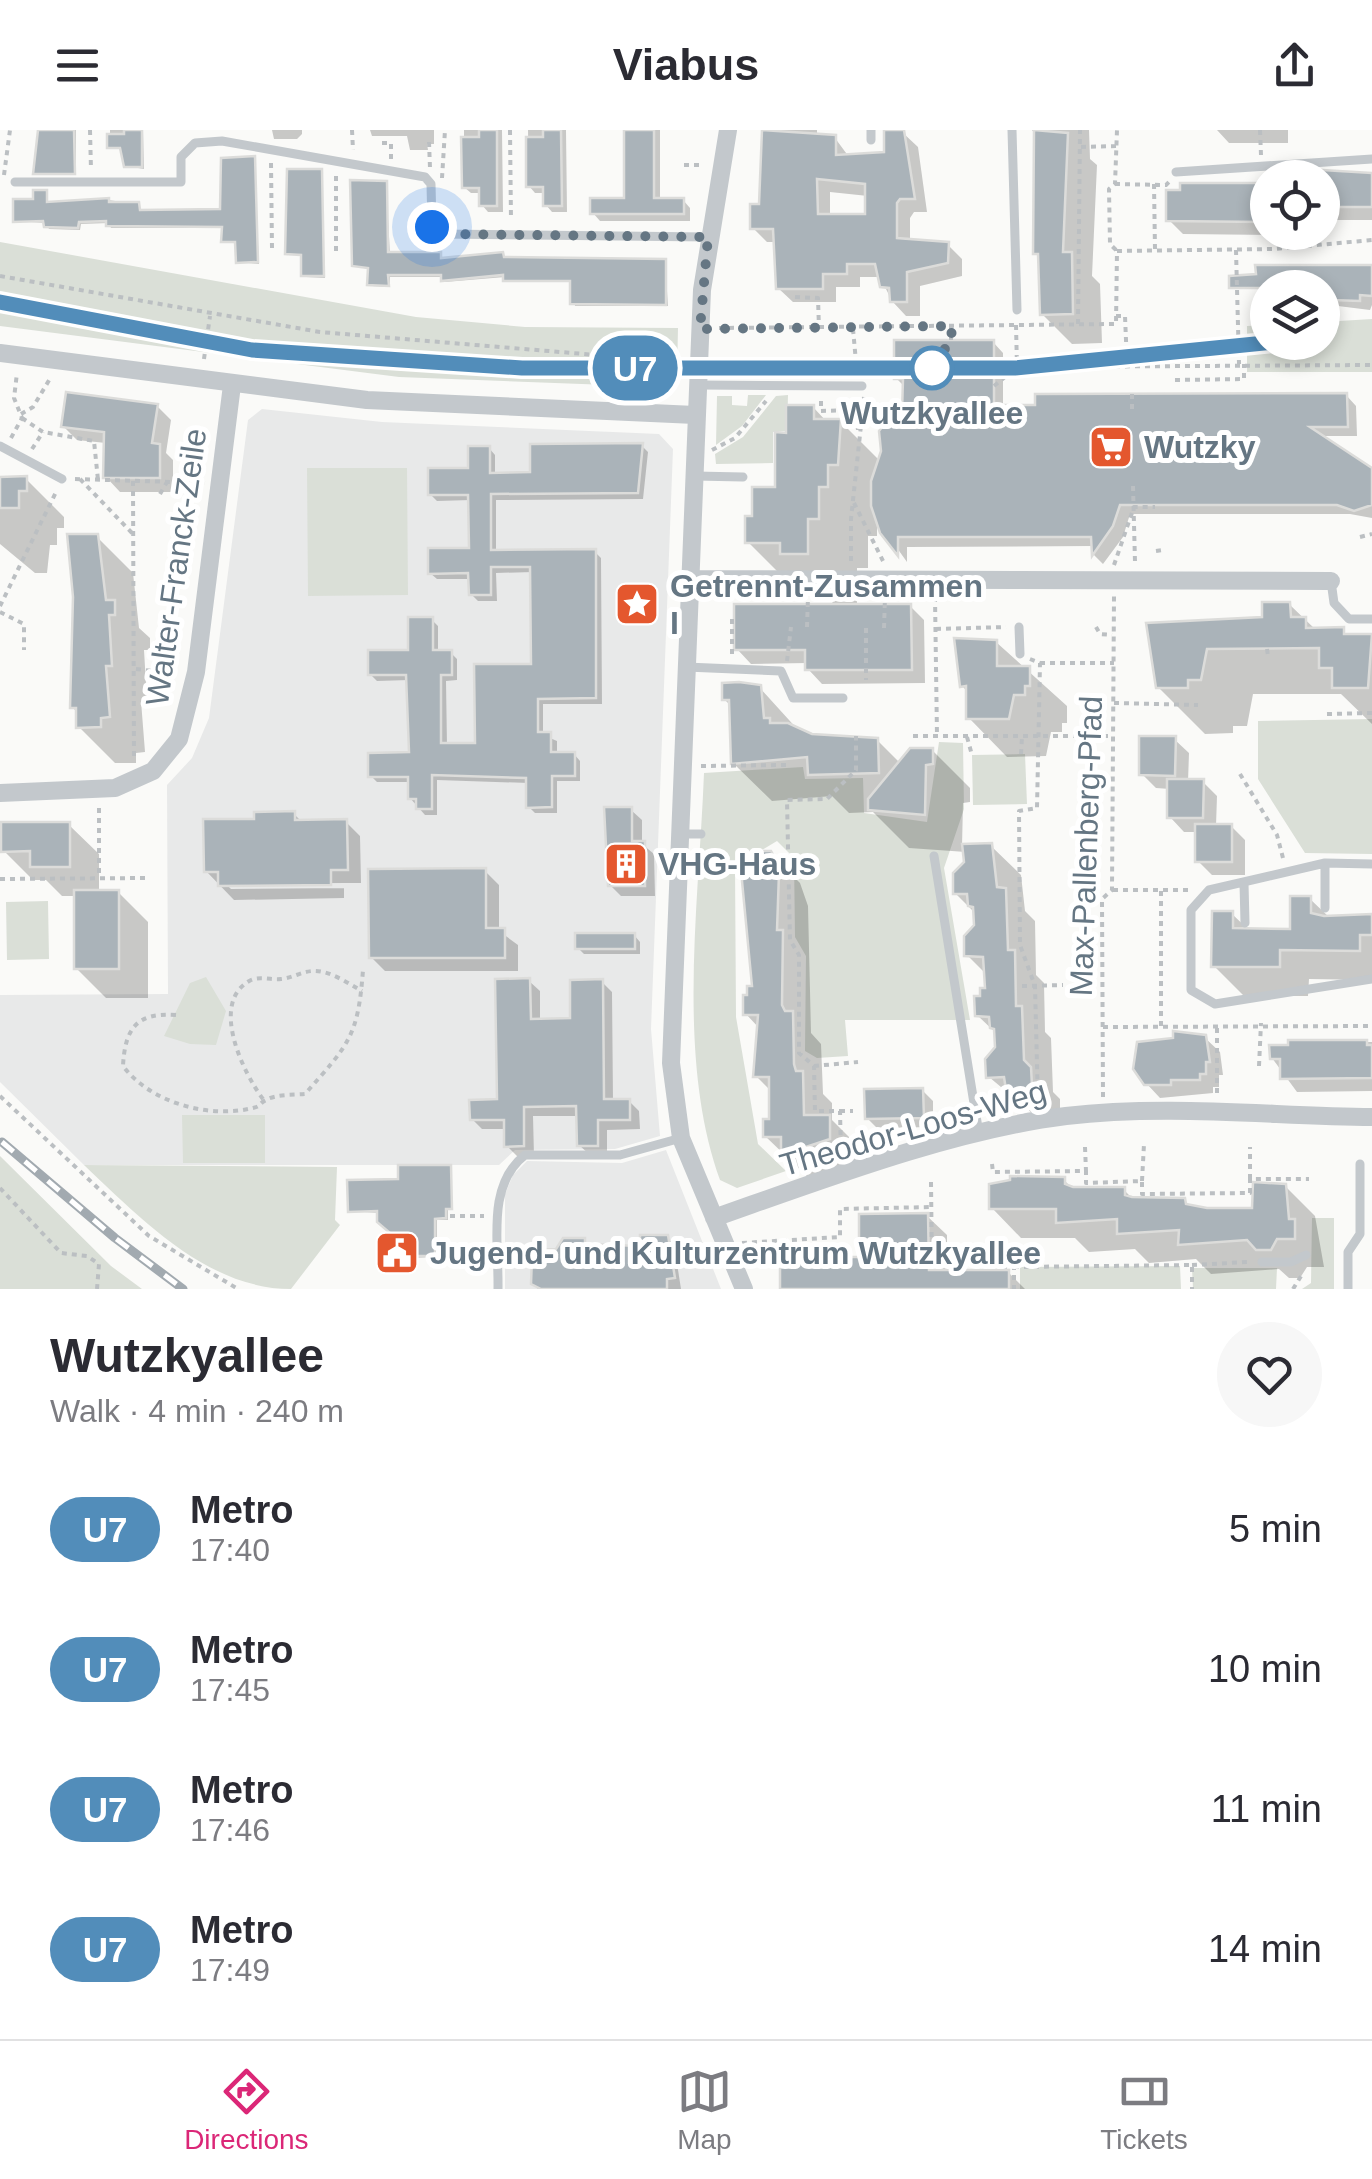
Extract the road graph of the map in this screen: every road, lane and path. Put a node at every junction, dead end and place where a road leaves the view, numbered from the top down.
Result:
1 (10, 130) edge
2 (90, 130) edge
3 (352, 130) edge
4 (445, 130) edge
5 (510, 130) edge
6 (728, 130) edge
7 (1012, 130) edge
8 (1080, 130) edge
9 (1117, 130) edge
10 (1260, 130) edge
11 (382, 143) dead end
12 (1116, 146) junction
13 (1080, 147) junction
14 (272, 150) junction
15 (1260, 150) dead end
16 (1372, 160) edge
17 (336, 161) junction
18 (354, 164) junction
19 (684, 165) dead end
20 (706, 165) dead end
21 (391, 171) junction
22 (1176, 172) dead end
23 (15, 182) joint
24 (91, 182) junction
25 (430, 184) junction
26 (1115, 184) junction
27 (1154, 184) junction
28 (1166, 185) dead end
29 (512, 234) junction
30 (708, 237) junction
31 (1372, 240) edge
32 (272, 248) dead end
33 (1155, 250) junction
34 (1236, 250) junction
35 (336, 251) dead end
36 (1117, 252) junction
37 (0, 276) edge
38 (795, 297) dead end
39 (1017, 310) dead end
40 (210, 316) junction
41 (1116, 316) junction
42 (1078, 324) junction
43 (1016, 325) junction
44 (952, 326) junction
45 (852, 328) junction
46 (700, 329) junction
47 (819, 329) junction
48 (951, 340) dead end
49 (0, 353) edge
50 (932, 353) dead end
51 (204, 359) dead end
52 (680, 362) dead end
53 (1127, 364) junction
54 (1241, 364) junction
55 (1372, 364) edge
56 (1016, 367) junction
57 (952, 370) dead end
58 (17, 373) dead end
59 (51, 377) dead end
60 (1174, 380) dead end
61 (232, 385) junction
62 (696, 385) junction
63 (773, 386) junction
64 (821, 386) junction
65 (994, 386) dead end
66 (864, 394) junction
67 (1132, 394) dead end
68 (1132, 412) dead end
69 (694, 415) junction
70 (22, 416) junction
71 (43, 432) junction
72 (859, 433) junction
73 (2, 448) edge
74 (712, 450) dead end
75 (26, 460) junction
76 (692, 476) junction
77 (743, 477) dead end
78 (62, 479) junction
79 (80, 479) junction
80 (98, 480) junction
81 (133, 481) junction
82 (167, 482) junction
83 (220, 484) junction
84 (1134, 486) dead end
85 (160, 494) dead end
86 (854, 504) junction
87 (1134, 508) junction
88 (1155, 508) dead end
89 (132, 534) junction
90 (1372, 534) edge
91 (1360, 537) dead end
92 (885, 565) dead end
93 (1114, 565) dead end
94 (1136, 565) dead end
95 (851, 566) dead end
96 (688, 580) junction
97 (1331, 581) joint
98 (1114, 596) dead end
99 (808, 597) dead end
100 (884, 597) dead end
101 (935, 597) dead end
102 (0, 609) edge
103 (1372, 618) edge
104 (732, 619) dead end
105 (791, 627) dead end
106 (807, 627) dead end
107 (1020, 627) joint
108 (866, 628) dead end
109 (884, 628) dead end
110 (1096, 628) dead end
111 (936, 629) junction
112 (1114, 636) junction
113 (24, 650) dead end
114 (1020, 654) joint
115 (1114, 663) junction
116 (1040, 664) junction
117 (686, 667) junction
118 (134, 668) junction
119 (732, 668) junction
120 (781, 671) junction
121 (161, 672) dead end
122 (866, 680) dead end
123 (844, 698) dead end
124 (1114, 702) junction
125 (1198, 705) dead end
126 (1372, 713) edge
127 (1327, 714) dead end
128 (856, 736) dead end
129 (913, 736) dead end
130 (937, 736) junction
131 (1114, 736) junction
132 (967, 737) junction
133 (1022, 737) junction
134 (1040, 737) junction
135 (1020, 754) dead end
136 (972, 755) dead end
137 (786, 765) dead end
138 (699, 766) dead end
139 (134, 768) dead end
140 (1240, 774) dead end
141 (0, 793) edge
142 (99, 806) dead end
143 (679, 834) junction
144 (701, 834) dead end
145 (934, 856) dead end
146 (1325, 863) junction
147 (1372, 864) edge
148 (1287, 872) junction
149 (99, 878) junction
150 (145, 878) dead end
151 (0, 879) edge
152 (1244, 883) junction
153 (1112, 890) junction
154 (1161, 890) junction
155 (1209, 890) junction
156 (1325, 908) dead end
157 (1245, 922) dead end
158 (364, 970) dead end
159 (1372, 980) edge
160 (1064, 985) dead end
161 (1022, 986) dead end
162 (1035, 986) junction
163 (362, 991) junction
164 (176, 1014) dead end
165 (1261, 1023) junction
166 (1217, 1024) junction
167 (1161, 1026) junction
168 (1372, 1026) edge
169 (1103, 1027) junction
170 (858, 1062) dead end
171 (814, 1066) junction
172 (1260, 1066) dead end
173 (0, 1096) edge
174 (1104, 1097) dead end
175 (1217, 1098) dead end
176 (264, 1100) junction
177 (1038, 1104) dead end
178 (853, 1111) dead end
179 (840, 1112) junction
180 (1372, 1117) edge
181 (979, 1134) junction
182 (681, 1138) junction
183 (1144, 1144) dead end
184 (1086, 1146) dead end
185 (1250, 1147) dead end
186 (841, 1159) dead end
187 (992, 1164) dead end
188 (1360, 1164) dead end
189 (1086, 1172) junction
190 (1309, 1179) dead end
191 (1250, 1180) junction
192 (1142, 1181) junction
193 (931, 1182) dead end
194 (0, 1188) edge
195 (931, 1207) junction
196 (450, 1216) dead end
197 (499, 1216) junction
198 (714, 1218) junction
199 (742, 1242) dead end
200 (1306, 1255) dead end
201 (1262, 1262) joint
202 (1192, 1265) junction
203 (1014, 1266) junction
204 (97, 1289) edge
205 (238, 1289) edge
206 (498, 1289) edge
207 (744, 1289) edge
208 (1014, 1289) edge
209 (1192, 1289) edge
210 (1348, 1289) edge

1 - 23 path
2 - 24 path
3 - 18 path
4 - 25 path
5 - 29 path
6 - 30 street
7 - 39 lane
8 - 13 path
9 - 12 path
10 - 15 path
11 - 21 path
12 - 13 path
12 - 26 path
13 - 42 path
14 - 17 lane
14 - 24 lane
14 - 32 path
16 - 22 lane
17 - 18 lane
17 - 35 path
18 - 21 lane
19 - 20 path
21 - 25 lane
23 - 24 lane
25 - 29 lane
26 - 27 path
26 - 36 path
27 - 28 path
27 - 33 path
29 - 30 lane
30 - 46 street
31 - 34 path
33 - 34 path
33 - 36 path
34 - 54 path
36 - 41 path
37 - 40 path
38 - 47 path
40 - 51 path
40 - 52 path
41 - 42 path
41 - 53 path
42 - 43 path
43 - 44 path
43 - 56 path
44 - 45 path
44 - 48 path
45 - 47 path
45 - 66 path
46 - 47 path
46 - 62 street
49 - 61 street
50 - 57 path
53 - 54 path
53 - 56 path
54 - 55 path
54 - 60 path
56 - 65 path
58 - 70 path
59 - 70 path
61 - 69 street
61 - 83 street, Walter-Franck-Zeile
62 - 63 lane
62 - 69 street
63 - 64 lane
63 - 74 path
64 - 66 lane
64 - 72 path
66 - 72 path
67 - 68 path
69 - 76 street
70 - 71 path
70 - 73 path
71 - 75 path
71 - 80 path
72 - 86 path
73 - 75 lane
75 - 78 lane
76 - 77 lane
76 - 96 street
78 - 79 path
78 - 102 path
79 - 80 path
79 - 89 path
80 - 81 path
81 - 82 path
81 - 89 path
82 - 83 path
82 - 85 path
83 - 141 street, Walter-Franck-Zeile
84 - 87 path
86 - 92 path
86 - 95 path
87 - 88 path
87 - 93 path
87 - 94 path
89 - 118 path
90 - 91 path
96 - 97 street
96 - 117 street
97 - 103 lane
98 - 112 path, Max-Pallenberg-Pfad
99 - 106 path
100 - 109 path
101 - 111 path
102 - 113 path
104 - 119 path
105 - 120 path
107 - 111 path
107 - 114 lane
108 - 122 path
110 - 112 path
111 - 130 path
112 - 115 path, Max-Pallenberg-Pfad
114 - 116 path
115 - 116 path
115 - 124 path, Max-Pallenberg-Pfad
116 - 134 path
117 - 119 lane
117 - 143 street
118 - 121 path
118 - 139 path
119 - 120 lane
120 - 123 lane
124 - 125 path
124 - 131 path, Max-Pallenberg-Pfad
126 - 127 path
128 - 171 path
129 - 130 path
130 - 132 path
131 - 134 path
131 - 153 path, Max-Pallenberg-Pfad
132 - 133 path
132 - 136 path
133 - 134 path
133 - 135 path
134 - 162 path
137 - 138 path
140 - 148 path
142 - 149 path
143 - 144 lane
143 - 182 street
145 - 181 lane
146 - 147 lane
146 - 148 lane
146 - 156 lane
148 - 152 lane
149 - 150 path
149 - 151 path
152 - 155 lane
152 - 157 lane
153 - 154 path
153 - 169 path, Max-Pallenberg-Pfad
154 - 155 path
154 - 167 path
155 - 159 lane
158 - 163 path
160 - 162 path
161 - 162 path
162 - 177 path
163 - 176 path
163 - 176 path
164 - 176 path
165 - 166 path
165 - 168 path
165 - 172 path
166 - 167 path
166 - 175 path
167 - 169 path
169 - 174 path, Max-Pallenberg-Pfad
170 - 171 path
171 - 179 path
173 - 205 path
178 - 179 path
179 - 186 path
180 - 181 street, Theodor-Loos-Weg
181 - 198 street, Theodor-Loos-Weg
182 - 197 lane
182 - 198 street
183 - 192 path
184 - 189 path
185 - 191 path
187 - 189 path
188 - 210 lane
189 - 192 path
190 - 191 path
191 - 192 path
193 - 195 path
194 - 204 path
195 - 199 path
195 - 203 path
196 - 197 path
197 - 206 lane
198 - 207 street
200 - 201 lane
201 - 202 path
202 - 203 path
202 - 209 path
203 - 208 path

